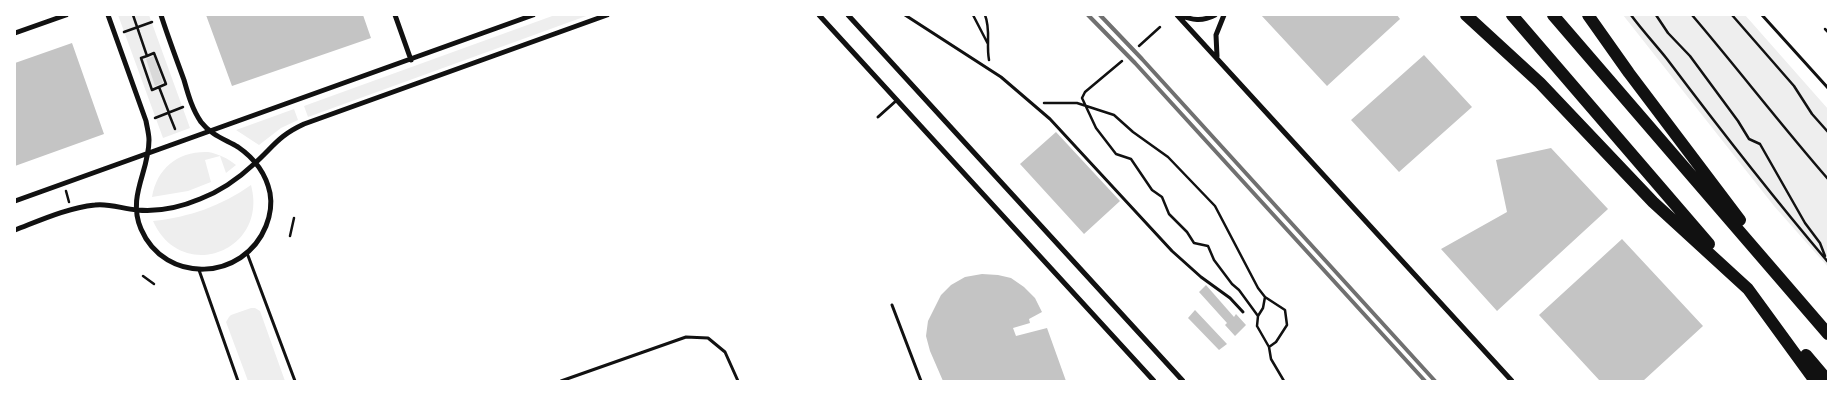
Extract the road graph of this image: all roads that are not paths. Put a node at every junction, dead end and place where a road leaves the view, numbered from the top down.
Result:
1 (66, 15) edge
2 (108, 15) edge
3 (161, 15) edge
4 (395, 15) edge
5 (533, 15) edge
6 (607, 15) edge
7 (820, 15) edge
8 (905, 15) edge
9 (1178, 15) edge
10 (1215, 15) edge
11 (1224, 15) edge
12 (1466, 15) edge
13 (1512, 15) edge
14 (1553, 15) edge
15 (1588, 15) edge
16 (1762, 15) edge
17 (850, 16) edge
18 (15, 33) edge
19 (1217, 57) junction
20 (411, 60) junction
21 (1828, 88) edge
22 (897, 100) junction
23 (878, 117) dead end
24 (210, 132) junction
25 (147, 155) junction
26 (256, 162) junction
27 (15, 201) edge
28 (136, 210) junction
29 (15, 230) edge
30 (247, 253) junction
31 (198, 270) junction
32 (1748, 290) junction
33 (892, 305) dead end
34 (1244, 312) dead end
35 (1813, 316) junction
36 (1828, 329) edge
37 (1828, 334) edge
38 (238, 381) edge
39 (295, 381) edge
40 (561, 381) edge
41 (738, 381) edge
42 (921, 381) edge
43 (1154, 381) edge
44 (1183, 381) edge
45 (1512, 381) edge
46 (1815, 381) edge
47 (1828, 381) edge

1 - 18 street
2 - 25 street
3 - 24 street
4 - 20 street
5 - 20 street
6 - 26 street
7 - 22 street
8 - 34 lane
9 - 10 street
9 - 19 street
11 - 19 street
12 - 32 highway
13 - 32 highway
14 - 35 highway
15 - 35 highway
16 - 21 lane
17 - 44 street
19 - 45 street
20 - 24 street
22 - 23 lane
22 - 43 street
24 - 25 street
24 - 26 street
25 - 27 street
25 - 28 street
26 - 28 street
26 - 30 street
28 - 29 street
28 - 31 street
30 - 31 street
30 - 39 lane
31 - 38 lane
32 - 46 highway
32 - 47 highway
33 - 42 lane
35 - 36 highway
35 - 37 highway
40 - 41 lane

